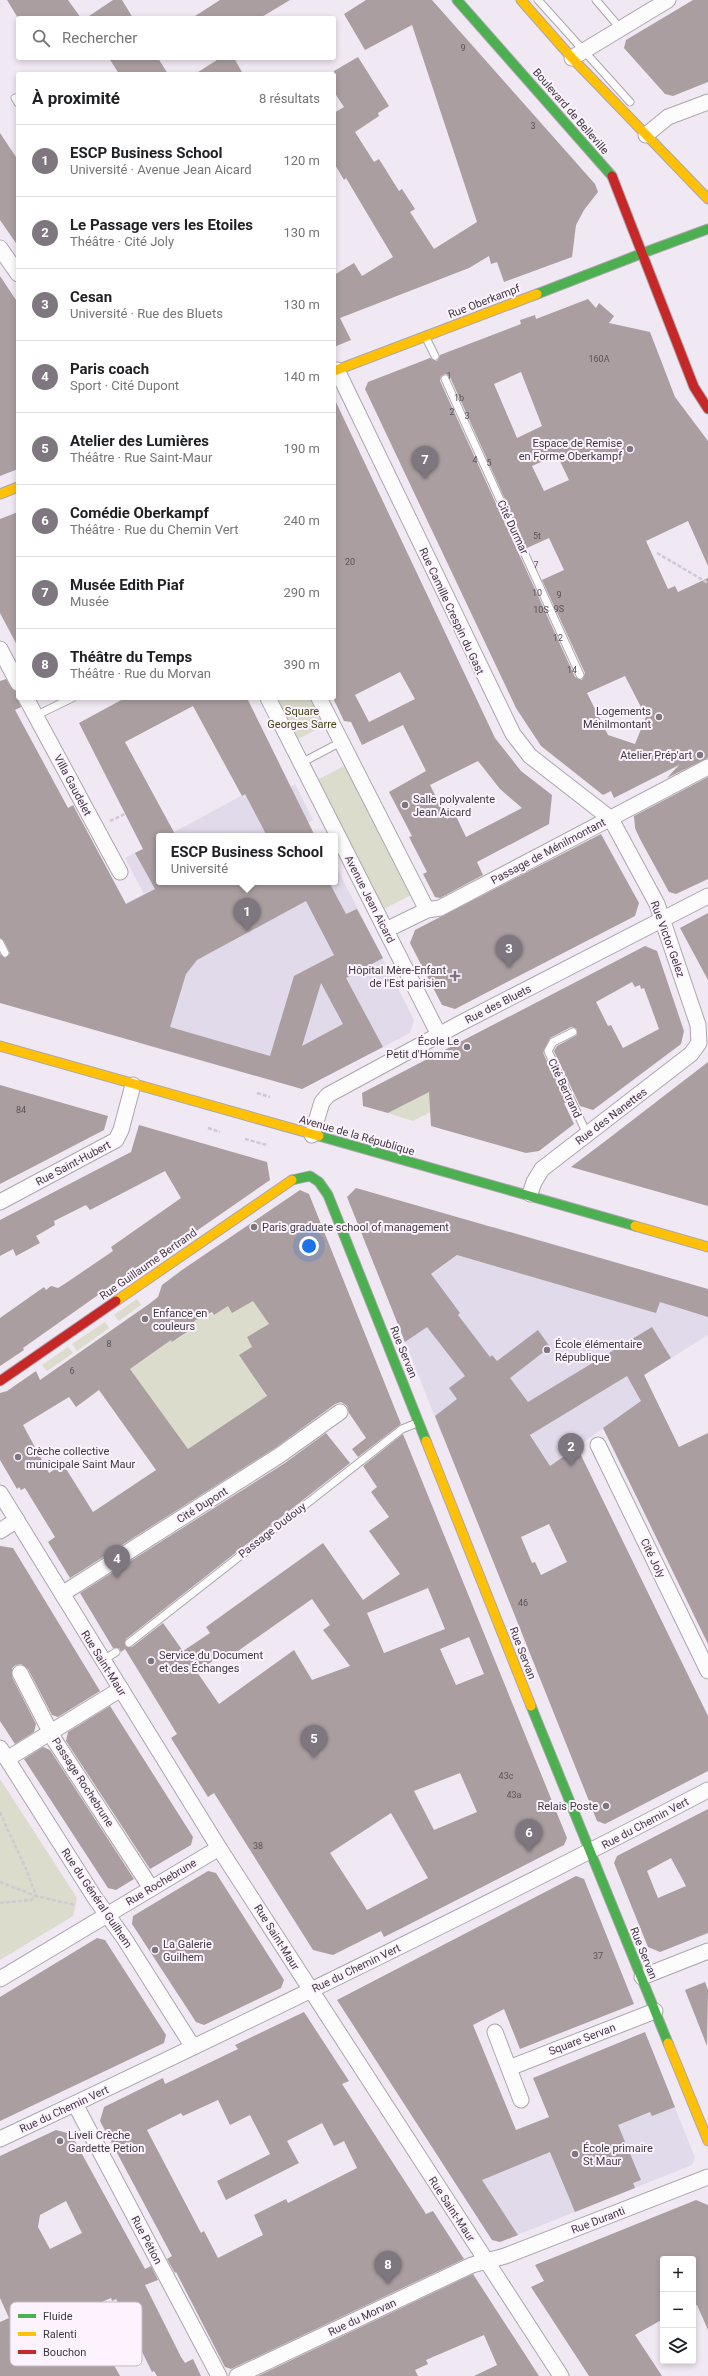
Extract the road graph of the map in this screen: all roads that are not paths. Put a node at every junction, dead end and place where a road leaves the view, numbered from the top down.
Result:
1 (457, 0) edge
2 (521, 0) edge
3 (538, 0) edge
4 (596, 0) edge
5 (668, 0) edge
6 (620, 28) junction
7 (578, 54) junction
8 (708, 102) edge
9 (634, 107) dead end
10 (645, 130) junction
11 (708, 200) edge
12 (708, 229) edge
13 (0, 248) edge
14 (643, 253) junction
15 (16, 271) edge
16 (426, 336) junction
17 (435, 356) dead end
18 (336, 370) edge
19 (445, 379) dead end
20 (708, 409) edge
21 (16, 488) edge
22 (0, 494) edge
23 (0, 649) edge
24 (580, 675) dead end
25 (16, 679) edge
26 (27, 700) edge
27 (68, 700) edge
28 (269, 700) edge
29 (320, 700) edge
30 (35, 716) junction
31 (341, 742) junction
32 (301, 763) junction
33 (708, 767) edge
34 (611, 818) junction
35 (337, 833) edge
36 (338, 836) edge
37 (120, 872) dead end
38 (708, 896) edge
39 (427, 910) junction
40 (662, 920) junction
41 (386, 930) junction
42 (0, 943) edge
43 (5, 953) dead end
44 (573, 1032) dead end
45 (439, 1035) junction
46 (699, 1043) joint
47 (0, 1046) edge
48 (133, 1085) junction
49 (587, 1134) junction
50 (312, 1135) junction
51 (313, 1176) joint
52 (530, 1194) junction
53 (0, 1202) edge
54 (708, 1247) edge
55 (0, 1381) edge
56 (340, 1412) dead end
57 (419, 1422) junction
58 (598, 1445) dead end
59 (0, 1494) edge
60 (17, 1520) junction
61 (0, 1532) edge
62 (62, 1594) junction
63 (129, 1643) dead end
64 (116, 1652) dead end
65 (102, 1661) junction
66 (708, 1671) edge
67 (20, 1673) dead end
68 (121, 1689) junction
69 (51, 1732) junction
70 (4, 1753) edge
71 (708, 1790) edge
72 (219, 1848) junction
73 (589, 1852) junction
74 (151, 1888) junction
75 (107, 1915) junction
76 (708, 1951) edge
77 (642, 1977) junction
78 (0, 1979) edge
79 (311, 1989) junction
80 (655, 2011) junction
81 (495, 2032) dead end
82 (194, 2047) junction
83 (509, 2068) junction
84 (521, 2100) dead end
85 (75, 2104) junction
86 (0, 2139) edge
87 (708, 2142) edge
88 (708, 2177) edge
89 (487, 2261) junction
90 (219, 2376) edge
91 (237, 2376) edge
92 (561, 2376) edge

1 - 14 street, Boulevard de Belleville
2 - 7 street
3 - 7 lane
4 - 6 lane
5 - 6 street
6 - 7 street
7 - 9 lane
7 - 10 street
8 - 10 street
10 - 11 street
12 - 14 street, Rue Oberkampf
13 - 15 street
14 - 16 street, Rue Oberkampf
14 - 20 street, Boulevard de Belleville
16 - 17 lane
16 - 18 street, Rue Oberkampf
18 - 34 street, Rue Camille Crespin du Gast
19 - 24 lane, Cité Durmar
21 - 22 street
23 - 25 street
26 - 30 street, Villa Gaudelet
27 - 30 lane
28 - 32 street, Avenue Jean Aicard
29 - 31 street
30 - 37 street, Villa Gaudelet
31 - 32 lane
31 - 39 street
32 - 35 street, Avenue Jean Aicard
33 - 34 street, Passage de Ménilmontant
34 - 39 street, Passage de Ménilmontant
34 - 40 street, Rue Victor Gelez
36 - 41 street, Avenue Jean Aicard
38 - 40 street, Rue des Bluets
39 - 41 street, Passage de Ménilmontant
40 - 45 street, Rue des Bluets
40 - 46 street, Rue Victor Gelez
41 - 45 street, Avenue Jean Aicard
42 - 43 lane
44 - 49 lane, Cité Bertrand
45 - 50 street, Rue des Bluets
46 - 49 street, Rue des Nanettes
47 - 48 street, Avenue de la République
48 - 50 street, Avenue de la République
48 - 53 street, Rue Saint-Hubert
49 - 52 street, Rue des Nanettes
50 - 52 street, Avenue de la République
51 - 55 street, Rue Guillaume Bertrand
51 - 57 street, Rue Servan
52 - 54 street, Avenue de la République
56 - 62 street, Cité Dupont
57 - 63 lane, Passage Dudouy
57 - 73 street, Rue Servan
58 - 66 street, Cité Joly
59 - 60 street, Rue Saint-Maur
60 - 61 street
60 - 62 street, Rue Saint-Maur
62 - 65 street, Rue Saint-Maur
64 - 65 lane
65 - 68 street, Rue Saint-Maur
67 - 69 street, Passage Rochebrune
68 - 69 street
68 - 72 street, Rue Saint-Maur
69 - 70 street
69 - 74 street, Passage Rochebrune
70 - 75 street, Rue du Général Guilhem
71 - 73 street, Rue du Chemin Vert
72 - 74 street, Rue Rochebrune
72 - 79 street, Rue Saint-Maur
73 - 77 street, Rue Servan
73 - 79 street, Rue du Chemin Vert
74 - 75 street, Rue Rochebrune
75 - 78 street, Rue Rochebrune
75 - 82 street, Rue du Général Guilhem
76 - 77 street
77 - 80 street, Rue Servan
79 - 82 street, Rue du Chemin Vert
79 - 89 street, Rue Saint-Maur
80 - 83 street, Square Servan
80 - 87 street, Rue Servan
81 - 83 street
82 - 85 street, Rue du Chemin Vert
83 - 84 street
85 - 86 street, Rue du Chemin Vert
85 - 90 street, Rue Pétion
88 - 89 street, Rue Duranti
89 - 91 street, Rue du Morvan
89 - 92 street, Rue Saint-Maur

